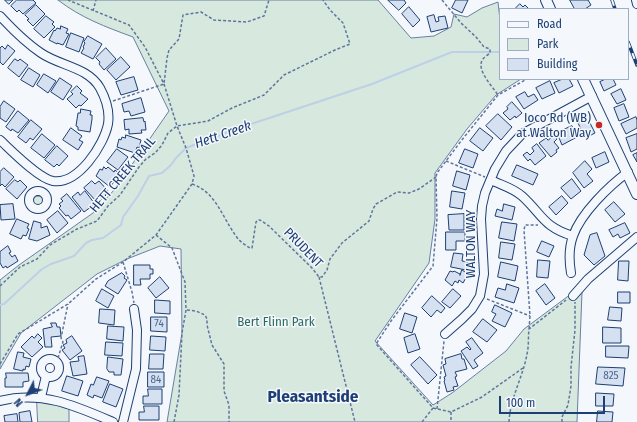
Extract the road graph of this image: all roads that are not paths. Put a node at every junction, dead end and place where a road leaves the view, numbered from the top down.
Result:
1 (636, 0) edge
2 (637, 4) edge
3 (0, 16) edge
4 (584, 80) edge
5 (592, 96) junction
6 (0, 140) edge
7 (628, 172) junction
8 (46, 179) junction
9 (491, 180) junction
10 (42, 192) dead end
11 (637, 194) edge
12 (573, 236) junction
13 (637, 237) edge
14 (571, 273) dead end
15 (573, 296) road end
16 (134, 309) road end
17 (445, 334) road end
18 (46, 376) dead end
19 (41, 397) junction
20 (0, 401) edge
21 (113, 422) edge
22 (122, 422) edge

1 - 2 street
3 - 8 street
4 - 5 main road
5 - 7 main road
5 - 9 street, WALTON WAY
6 - 8 street
7 - 11 main road
7 - 12 street
8 - 10 street
9 - 12 street
9 - 17 street, WALTON WAY
12 - 14 street
13 - 15 street
16 - 22 street
18 - 19 street
19 - 20 street
19 - 21 street

